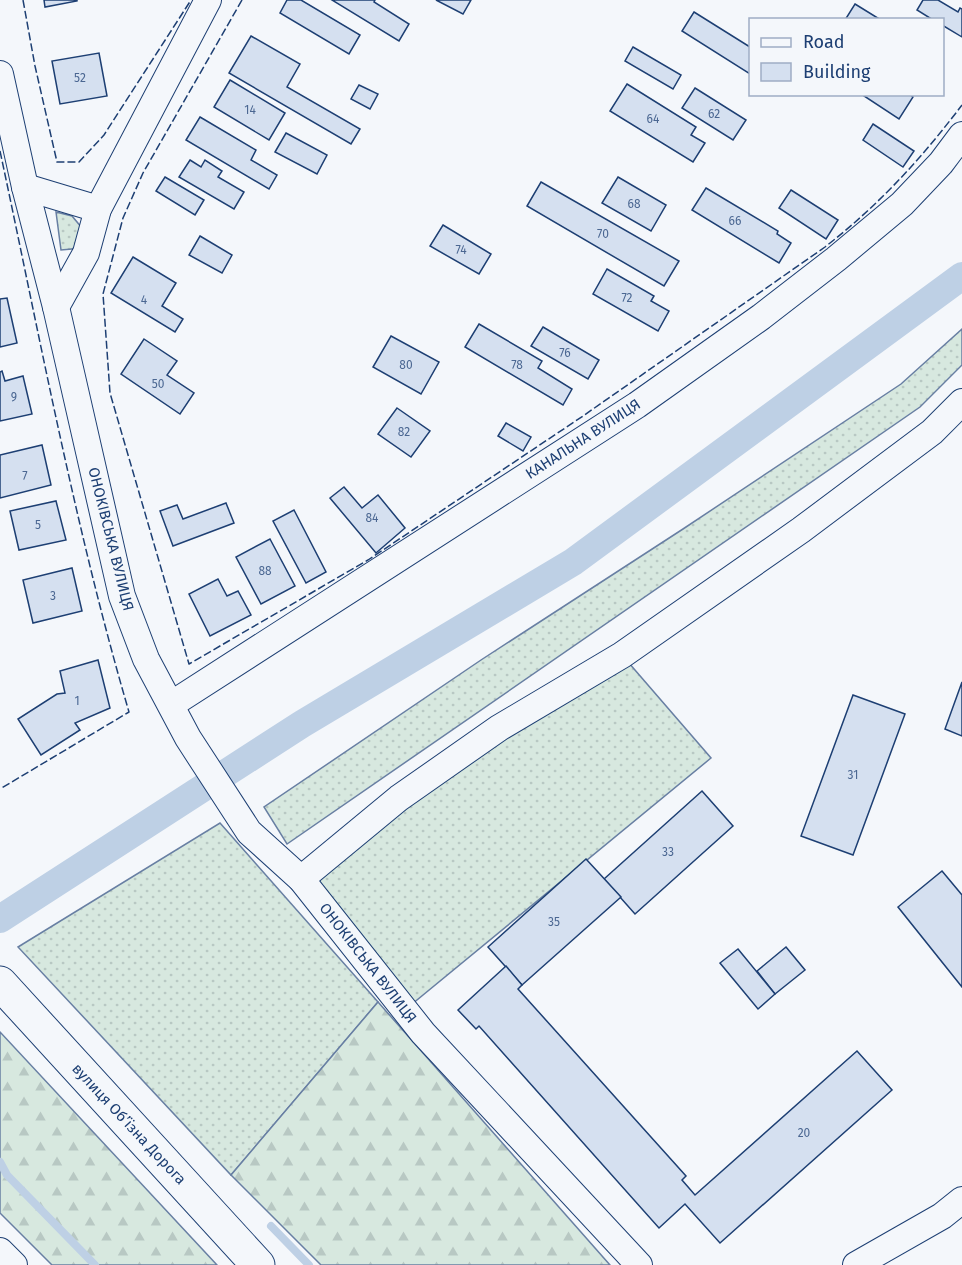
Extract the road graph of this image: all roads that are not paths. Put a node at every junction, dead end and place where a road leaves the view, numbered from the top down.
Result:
1 (208, 0) edge
2 (0, 74) edge
3 (962, 135) edge
4 (25, 187) junction
5 (98, 208) junction
6 (56, 307) junction
7 (962, 402) edge
8 (172, 704) junction
9 (301, 879) junction
10 (10, 995) edge
11 (962, 1200) edge
12 (0, 1251) edge
13 (14, 1265) edge
14 (258, 1265) edge
15 (639, 1265) edge
16 (856, 1265) edge

1 - 5 street
2 - 4 street, ОНОКІВСЬКА ВУЛИЦЯ
3 - 8 street, КАНАЛЬНА ВУЛИЦЯ
4 - 5 street
4 - 6 street, ОНОКІВСЬКА ВУЛИЦЯ
5 - 6 street
6 - 8 street, ОНОКІВСЬКА ВУЛИЦЯ
7 - 9 street
8 - 9 street, ОНОКІВСЬКА ВУЛИЦЯ
9 - 15 street, ОНОКІВСЬКА ВУЛИЦЯ
10 - 14 highway, вулиця Обʼїзна Дорога
11 - 16 street
12 - 13 street

